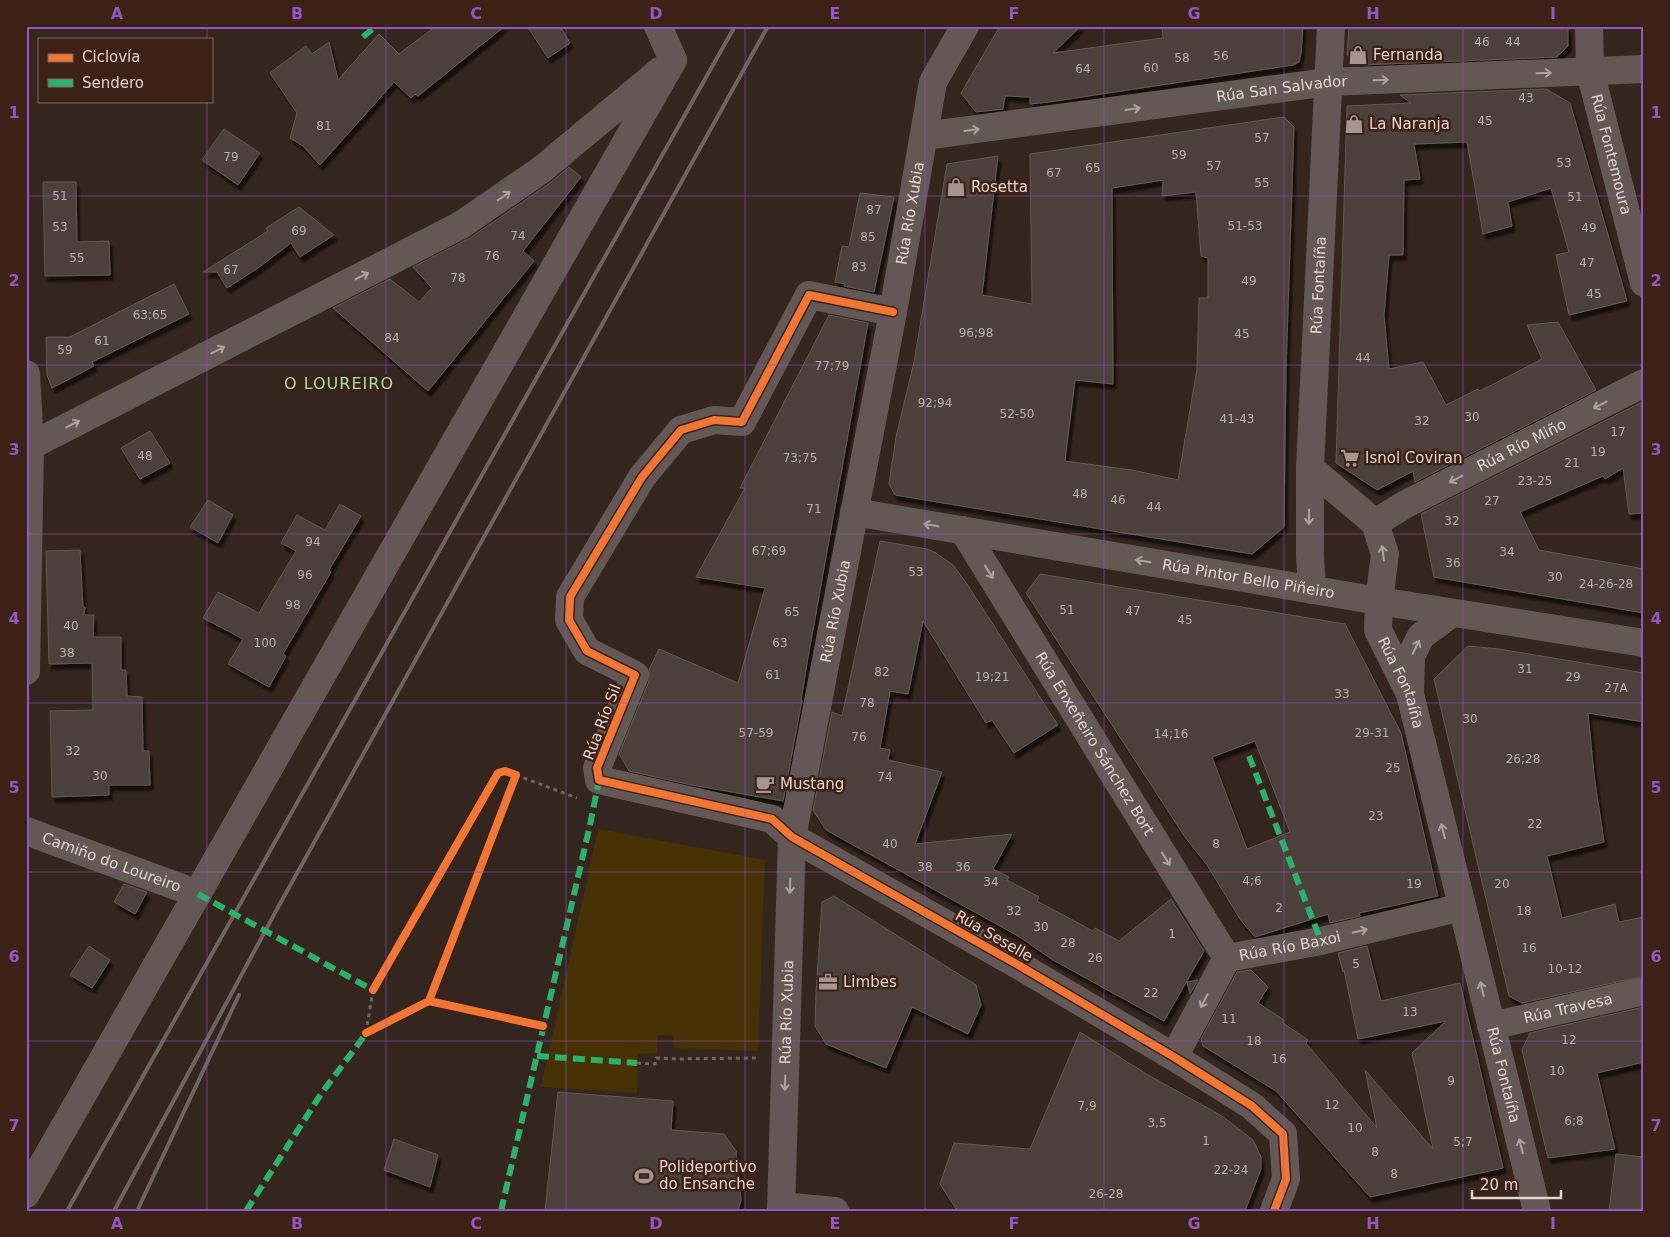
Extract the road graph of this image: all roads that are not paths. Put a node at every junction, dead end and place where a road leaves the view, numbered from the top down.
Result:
1 (658, 26) edge
2 (965, 26) edge
3 (1331, 26) edge
4 (1588, 26) edge
5 (673, 60) junction
6 (1644, 69) edge
7 (1590, 71) junction
8 (1328, 82) junction
9 (924, 136) junction
10 (1644, 283) edge
11 (893, 312) junction
12 (26, 374) edge
13 (1644, 383) edge
14 (30, 446) junction
15 (1310, 468) junction
16 (854, 512) junction
17 (1375, 523) junction
18 (963, 530) junction
19 (1312, 590) junction
20 (1379, 601) junction
21 (1452, 613) junction
22 (1644, 643) edge
23 (26, 671) edge
24 (1410, 694) junction
25 (599, 780) joint
26 (26, 831) edge
27 (792, 837) junction
28 (198, 894) junction
29 (1462, 907) junction
30 (1227, 958) junction
31 (1644, 991) edge
32 (1492, 1026) junction
33 (1174, 1057) junction
34 (26, 1194) edge
35 (781, 1208) edge
36 (835, 1211) edge
37 (1274, 1211) edge
38 (1537, 1211) edge

1 - 5 street
2 - 9 street, Rúa Río Xubia
3 - 8 street, Rúa Fontaíña
4 - 7 street, Rúa Fontemoura
14 -> 5 street
5 - 28 street
6 - 7 street, Rúa San Salvador
8 -> 7 street, Rúa San Salvador
7 - 10 street, Rúa Fontemoura
9 -> 8 street, Rúa San Salvador
8 - 15 street, Rúa Fontaíña
9 - 11 street, Rúa Río Xubia
11 - 16 street, Rúa Río Xubia
11 - 25 street, Rúa Río Sil
12 - 14 street
13 -> 17 street, Rúa Río Miño
14 - 23 street
15 - 17 street
15 -> 19 street, Rúa Fontaíña
18 -> 16 street, Rúa Pintor Bello Piñeiro
16 - 27 street, Rúa Río Xubia
20 -> 17 street, Rúa Fontaíña
19 -> 18 street, Rúa Pintor Bello Piñeiro
18 -> 30 street, Rúa Enxeñeiro Sánchez Bort
19 - 20 street, Rúa Pintor Bello Piñeiro
20 - 21 street, Rúa Pintor Bello Piñeiro
20 - 24 street, Rúa Fontaíña
21 - 22 street, Rúa Pintor Bello Piñeiro
24 -> 21 street
29 -> 24 street, Rúa Fontaíña
25 - 27 street, Rúa Seselle
26 - 28 street, Camiño do Loureiro
27 - 33 street, Rúa Seselle
27 -> 35 street, Rúa Río Xubia
28 - 34 street
30 -> 29 street, Rúa Río Baxoi
32 -> 29 street, Rúa Fontaíña
30 -> 33 street, Rúa Río Baxoi
31 - 32 street, Rúa Travesa
38 -> 32 street, Rúa Fontaíña
33 - 37 street, Rúa Seselle
35 - 36 street

